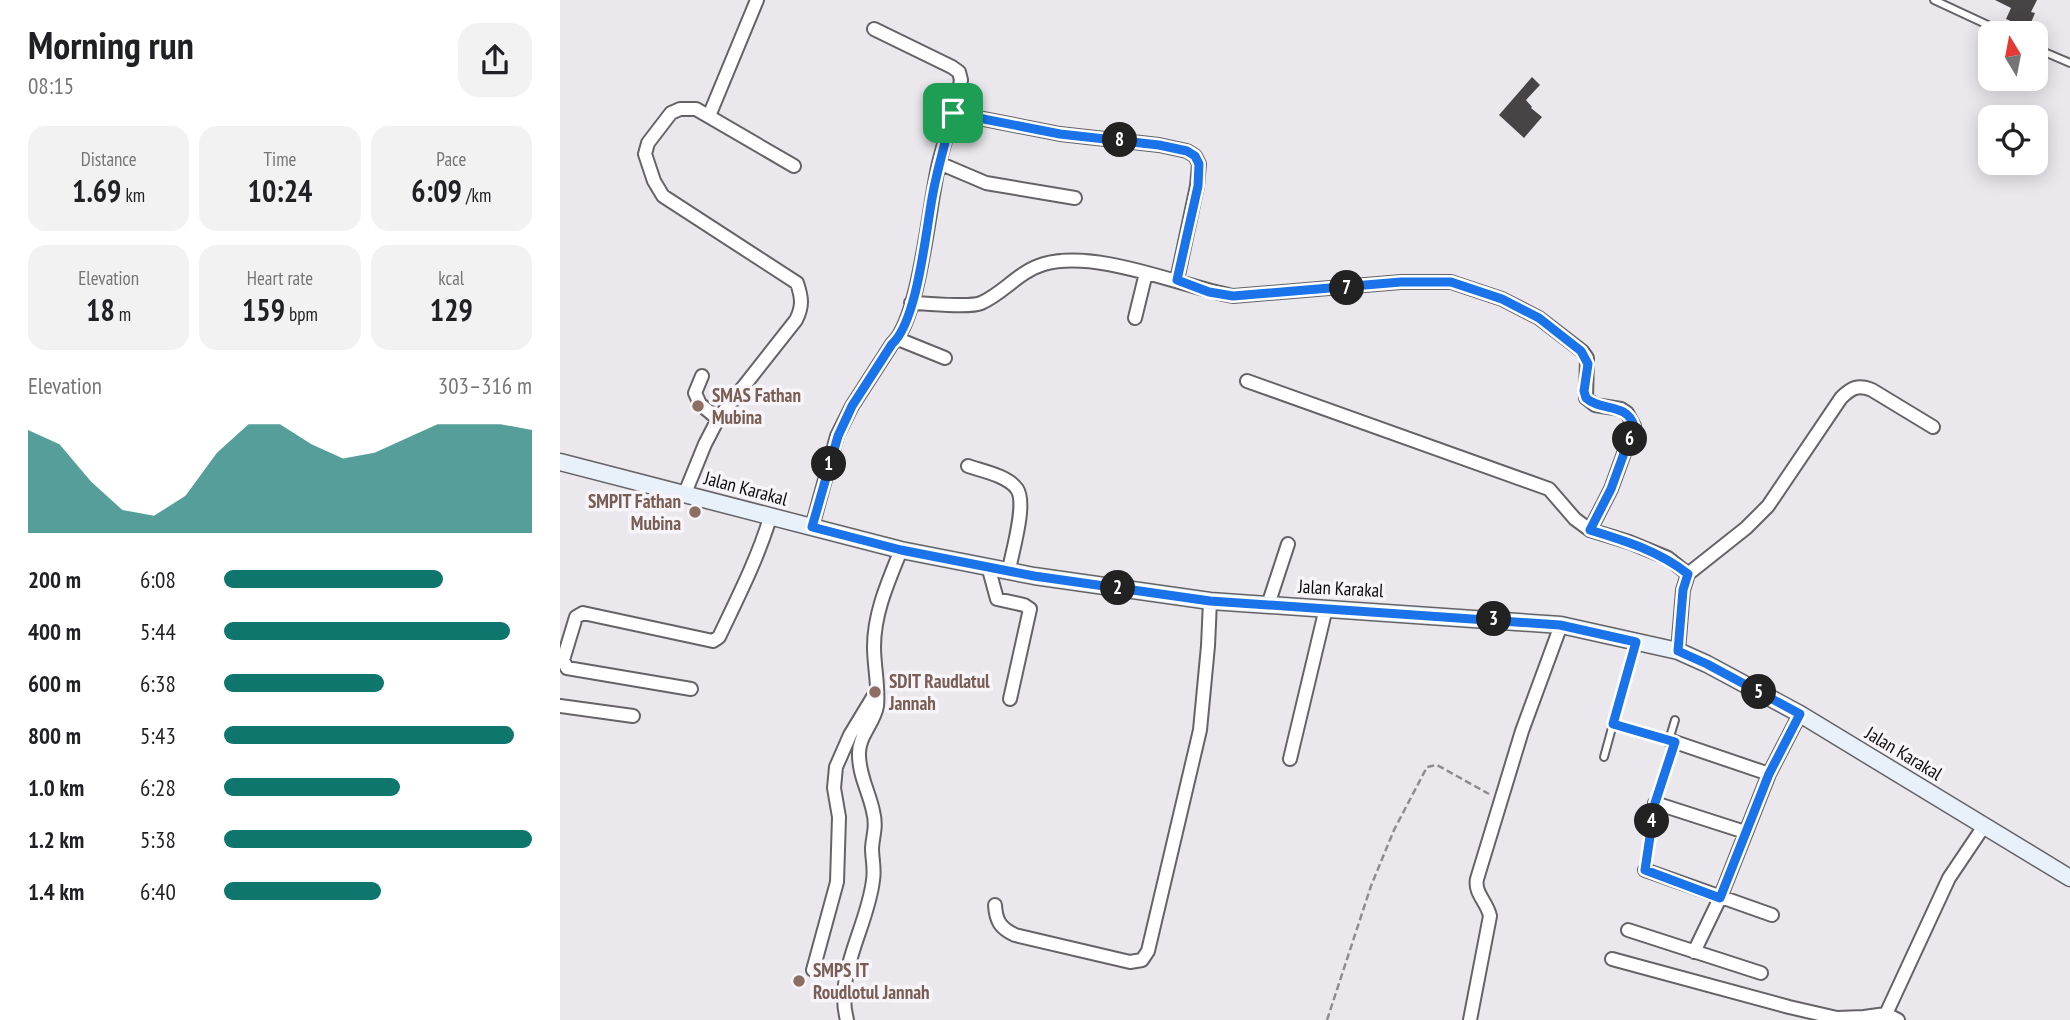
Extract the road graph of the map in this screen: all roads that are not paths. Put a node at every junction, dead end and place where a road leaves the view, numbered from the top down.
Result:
1 (757, 0) edge
2 (1934, 0) edge
3 (1979, 21) edge
4 (874, 29) dead end
5 (2048, 53) edge
6 (2070, 64) edge
7 (953, 113) junction
8 (709, 117) junction
9 (939, 163) junction
10 (794, 166) dead end
11 (1075, 198) dead end
12 (1146, 273) junction
13 (1177, 280) junction
14 (911, 303) junction
15 (1136, 318) dead end
16 (898, 339) junction
17 (945, 358) dead end
18 (702, 376) dead end
19 (1247, 381) dead end
20 (719, 419) junction
21 (1933, 426) dead end
22 (560, 462) edge
23 (968, 466) dead end
24 (685, 493) junction
25 (769, 518) junction
26 (812, 527) junction
27 (1590, 530) junction
28 (1288, 544) dead end
29 (901, 550) junction
30 (988, 566) junction
31 (1009, 570) junction
32 (1688, 574) junction
33 (1210, 601) junction
34 (1268, 605) junction
35 (1326, 608) junction
36 (1560, 625) junction
37 (1636, 642) junction
38 (1678, 651) junction
39 (691, 689) dead end
40 (876, 692) junction
41 (1010, 699) dead end
42 (560, 706) edge
43 (1800, 714) junction
44 (633, 716) dead end
45 (1675, 720) dead end
46 (1613, 724) junction
47 (1672, 741) junction
48 (1604, 757) dead end
49 (1290, 760) dead end
50 (1769, 774) junction
51 (1655, 803) road end
52 (1984, 826) junction
53 (1745, 832) junction
54 (1645, 870) road end
55 (2070, 878) edge
56 (1720, 898) junction
57 (995, 905) dead end
58 (1772, 915) dead end
59 (1628, 930) dead end
60 (1694, 952) junction
61 (1612, 959) dead end
62 (813, 970) dead end
63 (1761, 973) dead end
64 (1892, 1017) edge
65 (1837, 1019) edge
66 (846, 1020) edge
67 (1470, 1020) edge

1 - 8 street
2 - 3 lane
4 - 7 street
5 - 6 lane
7 - 9 street
7 - 13 street
8 - 10 street
8 - 20 street
9 - 11 street
9 - 14 street
12 - 13 street
12 - 14 street
12 - 15 street
13 - 27 street
14 - 16 street
16 - 17 street
16 - 26 street
18 - 20 street
19 - 27 street
20 - 24 street
21 - 32 street
22 - 24 main road, Jalan Karakal
23 - 31 street
24 - 25 main road, Jalan Karakal
25 - 26 main road, Jalan Karakal
25 - 39 street
26 - 29 main road, Jalan Karakal
27 - 32 street
28 - 34 street
29 - 30 main road, Jalan Karakal
29 - 40 street
30 - 31 main road, Jalan Karakal
30 - 41 street
31 - 33 main road, Jalan Karakal
32 - 38 street
33 - 34 main road, Jalan Karakal
33 - 57 street
34 - 35 main road, Jalan Karakal
35 - 36 main road, Jalan Karakal
35 - 49 street
36 - 37 main road, Jalan Karakal
36 - 67 street
37 - 38 main road, Jalan Karakal
37 - 46 lane
38 - 43 main road, Jalan Karakal
40 - 62 street
40 - 66 street
42 - 44 street
43 - 50 street
43 - 52 main road, Jalan Karakal
45 - 47 lane
46 - 47 lane
46 - 48 lane
47 - 50 street
50 - 53 street
51 - 53 street
52 - 55 main road, Jalan Karakal
52 - 64 street
53 - 56 street
54 - 56 street
56 - 58 street
56 - 60 street
59 - 60 street
60 - 63 street
61 - 65 street
64 - 65 street

